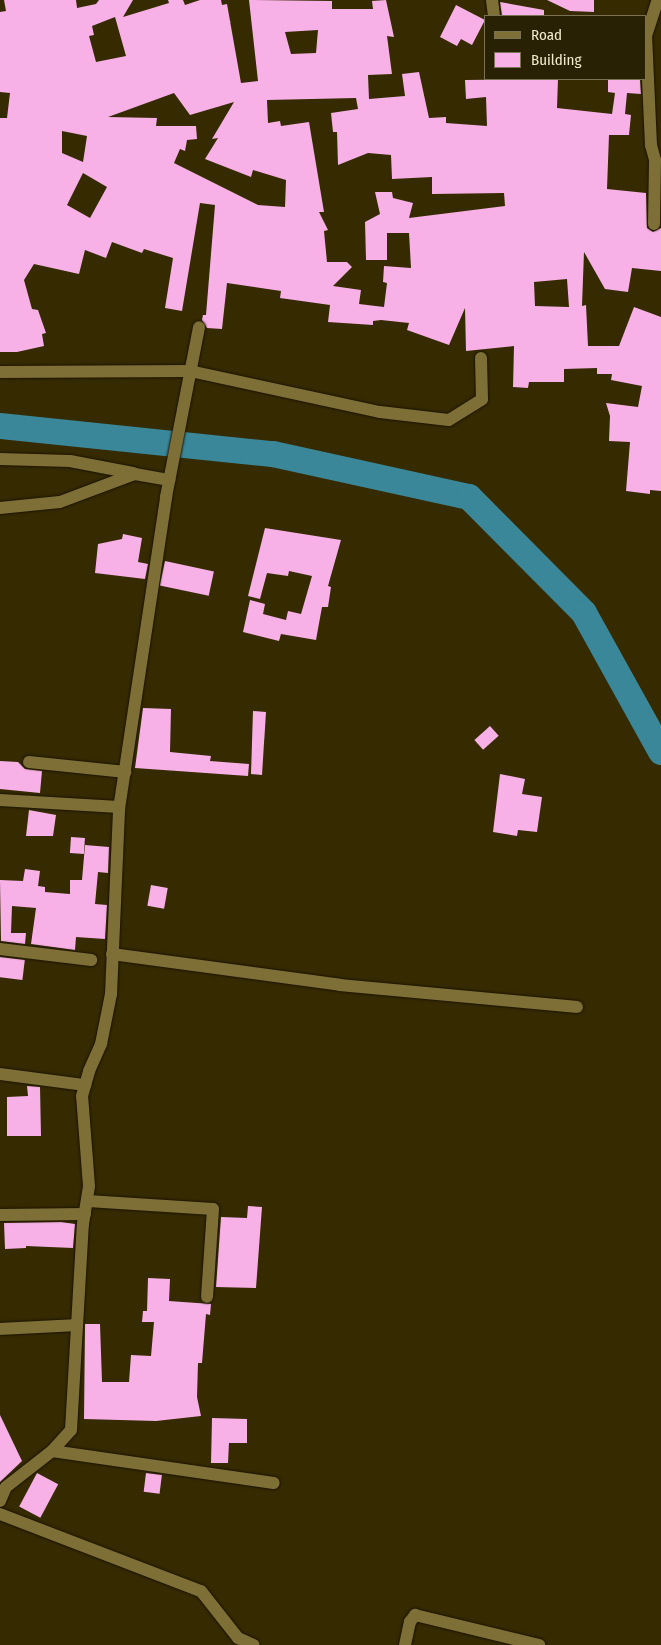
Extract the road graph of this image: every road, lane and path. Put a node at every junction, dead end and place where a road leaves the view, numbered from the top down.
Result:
1 (492, 0) edge
2 (656, 2) edge
3 (494, 15) edge
4 (658, 160) edge
5 (654, 224) dead end
6 (199, 327) dead end
7 (481, 358) dead end
8 (190, 371) junction
9 (0, 372) edge
10 (0, 459) edge
11 (135, 474) junction
12 (169, 480) junction
13 (0, 508) edge
14 (29, 762) dead end
15 (125, 772) junction
16 (0, 800) edge
17 (120, 807) junction
18 (0, 949) edge
19 (112, 954) junction
20 (90, 960) dead end
21 (577, 1007) dead end
22 (0, 1074) edge
23 (85, 1085) junction
24 (86, 1207) junction
25 (0, 1215) edge
26 (207, 1298) dead end
27 (77, 1325) junction
28 (0, 1329) edge
29 (52, 1451) junction
30 (274, 1483) dead end
31 (0, 1501) edge
32 (0, 1514) edge
33 (254, 1645) edge
34 (405, 1645) edge
35 (539, 1645) edge

1 - 3 street
2 - 4 street
4 - 5 street
6 - 8 street
7 - 8 street
8 - 9 street
8 - 12 street
10 - 11 street
11 - 12 street
11 - 13 street
12 - 15 street
14 - 15 street
15 - 17 street
16 - 17 street
17 - 19 street
18 - 20 street
19 - 21 street
19 - 23 street
22 - 23 street
23 - 24 street
24 - 25 street
24 - 26 street
24 - 27 street
27 - 28 street
27 - 29 street
29 - 30 street
29 - 31 street
32 - 33 street
34 - 35 street

